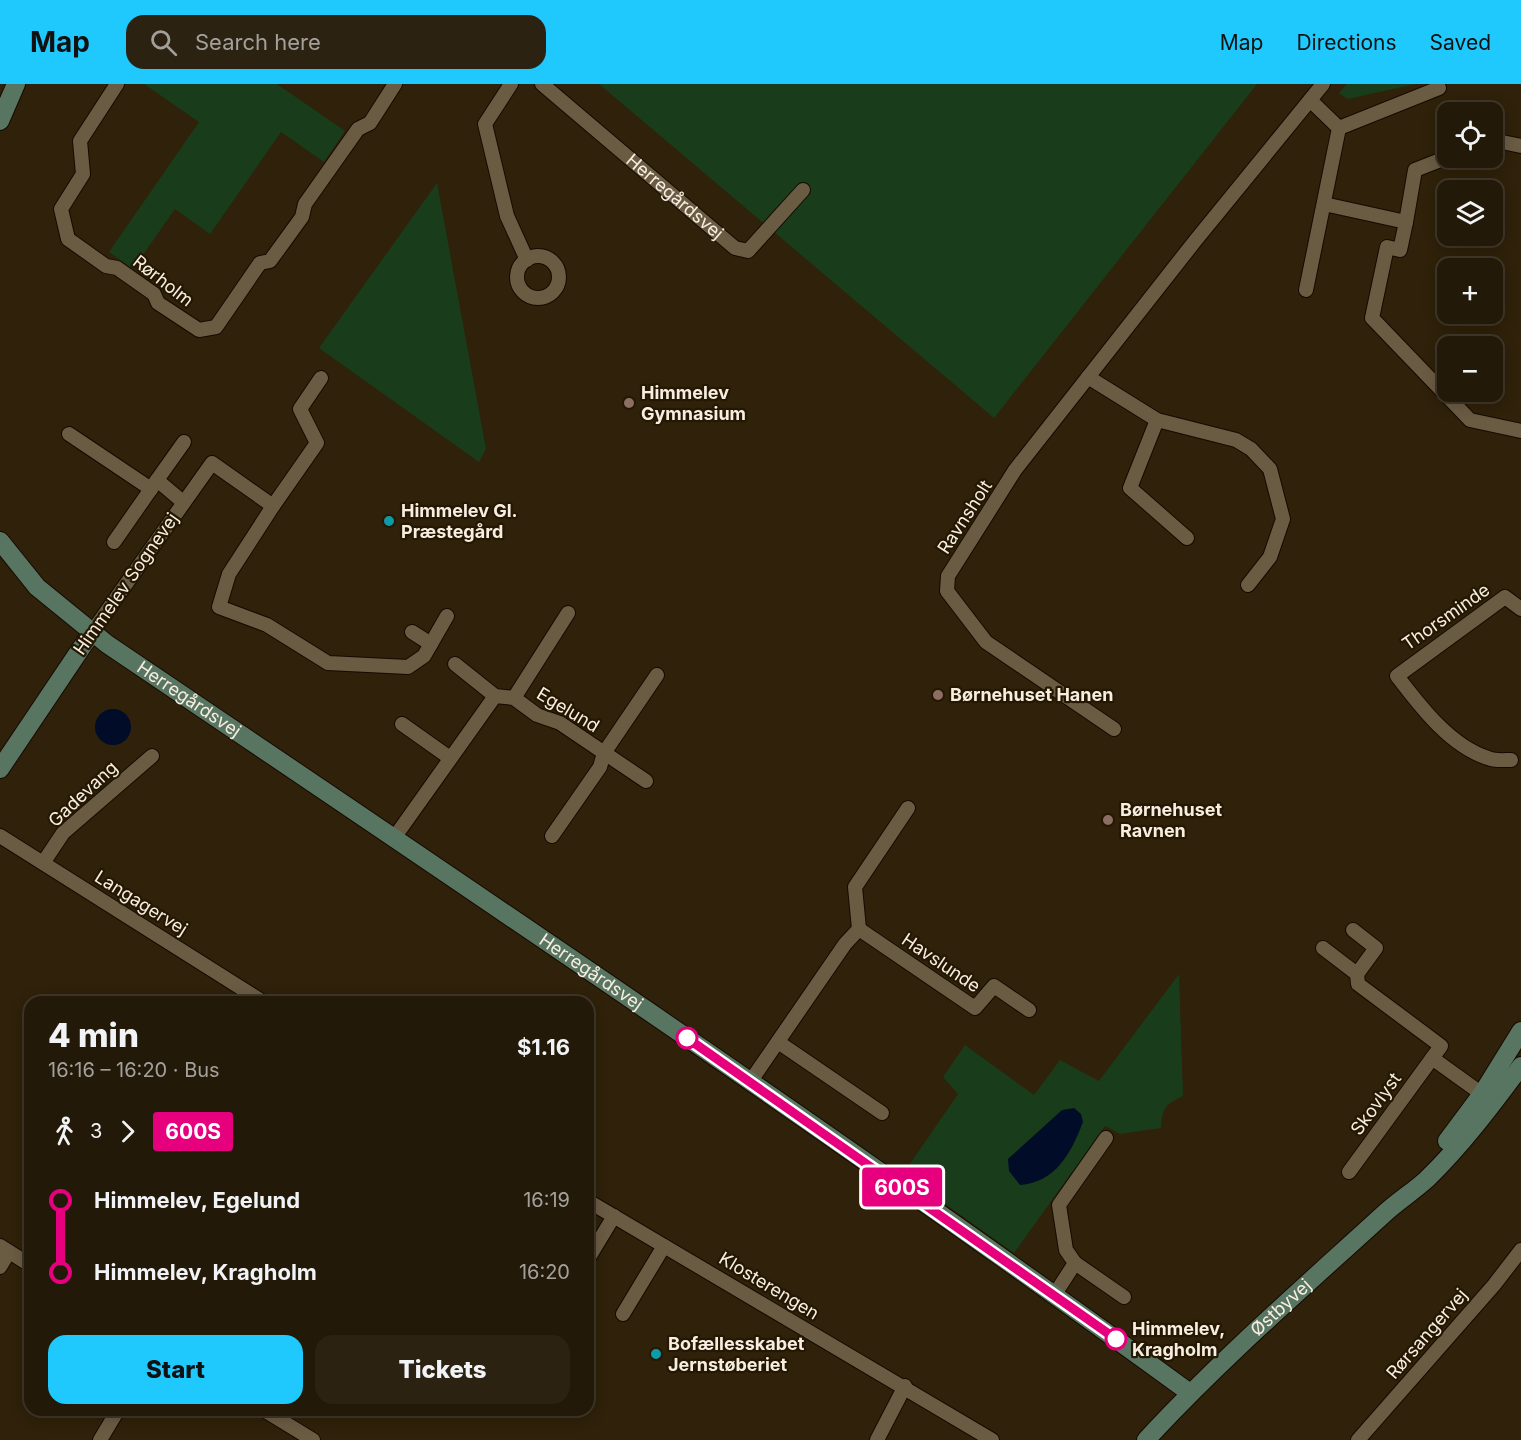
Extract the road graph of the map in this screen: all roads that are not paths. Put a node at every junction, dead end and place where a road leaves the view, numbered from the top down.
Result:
1 (16, 84) edge
2 (117, 84) edge
3 (394, 84) edge
4 (511, 84) edge
5 (542, 84) edge
6 (1323, 84) edge
7 (1439, 88) dead end
8 (1310, 100) junction
9 (0, 121) edge
10 (1340, 128) junction
11 (1503, 142) edge
12 (1521, 146) edge
13 (1437, 161) edge
14 (803, 190) dead end
15 (1324, 204) junction
16 (1406, 222) junction
17 (526, 260) dead end
18 (1306, 290) dead end
19 (1088, 377) junction
20 (321, 378) dead end
21 (1157, 420) junction
22 (1521, 431) edge
23 (69, 434) dead end
24 (184, 442) dead end
25 (154, 484) junction
26 (183, 502) junction
27 (273, 506) junction
28 (1186, 538) dead end
29 (0, 541) edge
30 (114, 542) dead end
31 (1248, 585) dead end
32 (1521, 609) edge
33 (568, 613) dead end
34 (447, 616) dead end
35 (92, 632) junction
36 (412, 632) dead end
37 (431, 644) junction
38 (455, 664) dead end
39 (657, 675) dead end
40 (495, 696) junction
41 (514, 698) junction
42 (402, 724) dead end
43 (1114, 729) dead end
44 (604, 753) junction
45 (152, 756) dead end
46 (450, 758) junction
47 (1511, 760) dead end
48 (0, 769) edge
49 (646, 781) dead end
50 (908, 808) dead end
51 (0, 836) edge
52 (552, 836) dead end
53 (394, 838) junction
54 (43, 863) junction
55 (859, 929) junction
56 (1353, 930) dead end
57 (1323, 948) dead end
58 (1357, 974) junction
59 (254, 996) edge
60 (1029, 1010) dead end
61 (1521, 1031) edge
62 (778, 1042) junction
63 (1432, 1058) junction
64 (1521, 1066) edge
65 (750, 1082) junction
66 (1488, 1098) junction
67 (882, 1113) dead end
68 (1106, 1138) dead end
69 (1349, 1172) dead end
70 (594, 1204) edge
71 (614, 1216) junction
72 (664, 1246) junction
73 (5, 1249) edge
74 (594, 1249) edge
75 (1521, 1250) edge
76 (24, 1261) edge
77 (1075, 1263) junction
78 (0, 1267) edge
79 (1055, 1294) junction
80 (1124, 1297) dead end
81 (623, 1314) dead end
82 (905, 1386) junction
83 (1190, 1393) junction
84 (114, 1416) edge
85 (274, 1416) edge
86 (99, 1440) edge
87 (313, 1440) edge
88 (877, 1440) edge
89 (992, 1440) edge
90 (1146, 1440) edge
91 (1358, 1440) edge

1 - 9 street
2 - 3 street, Rørholm
4 - 17 street
5 - 14 street, Herregårdsvej
6 - 8 street, Ravnsholt
7 - 10 street
8 - 10 street
8 - 19 street, Ravnsholt
10 - 15 street
11 - 12 street
13 - 16 street
15 - 16 street
15 - 18 street
16 - 22 street
19 - 21 street
19 - 43 street, Ravnsholt
20 - 27 street
21 - 28 street
21 - 31 street
23 - 25 street
24 - 25 street
25 - 26 street
25 - 30 street
26 - 27 street, Himmelev Sognevej
26 - 35 street, Himmelev Sognevej
27 - 37 street
29 - 35 street, Herregårdsvej
32 - 47 street, Thorsminde
33 - 41 street, Egelund
34 - 37 street
35 - 48 street, Himmelev Sognevej
35 - 53 street, Herregårdsvej
36 - 37 street
38 - 40 street
39 - 44 street, Egelund
40 - 41 street, Egelund
40 - 46 street
41 - 44 street, Egelund
42 - 46 street
44 - 49 street, Egelund
44 - 52 street, Egelund
45 - 54 street, Gadevang
46 - 53 street
50 - 55 street
51 - 54 street, Langagervej
53 - 65 street, Herregårdsvej
54 - 59 street, Langagervej
55 - 60 street, Havslunde
55 - 62 street
56 - 58 street
57 - 58 street
58 - 63 street
61 - 66 street, Østbyvej
62 - 65 street
62 - 67 street
63 - 66 street
63 - 69 street, Skovlyst
64 - 66 street, Østbyvej
65 - 79 street, Herregårdsvej
66 - 83 street, Østbyvej
68 - 77 street
70 - 71 street, Klosterengen
71 - 72 street, Klosterengen
71 - 74 street
72 - 81 street
72 - 82 street, Klosterengen
73 - 76 street
73 - 78 street
75 - 91 street, Rørsangervej
77 - 79 street
77 - 80 street
79 - 83 street, Herregårdsvej
82 - 88 street
82 - 89 street, Klosterengen
83 - 90 street, Østbyvej
84 - 86 street
85 - 87 street

